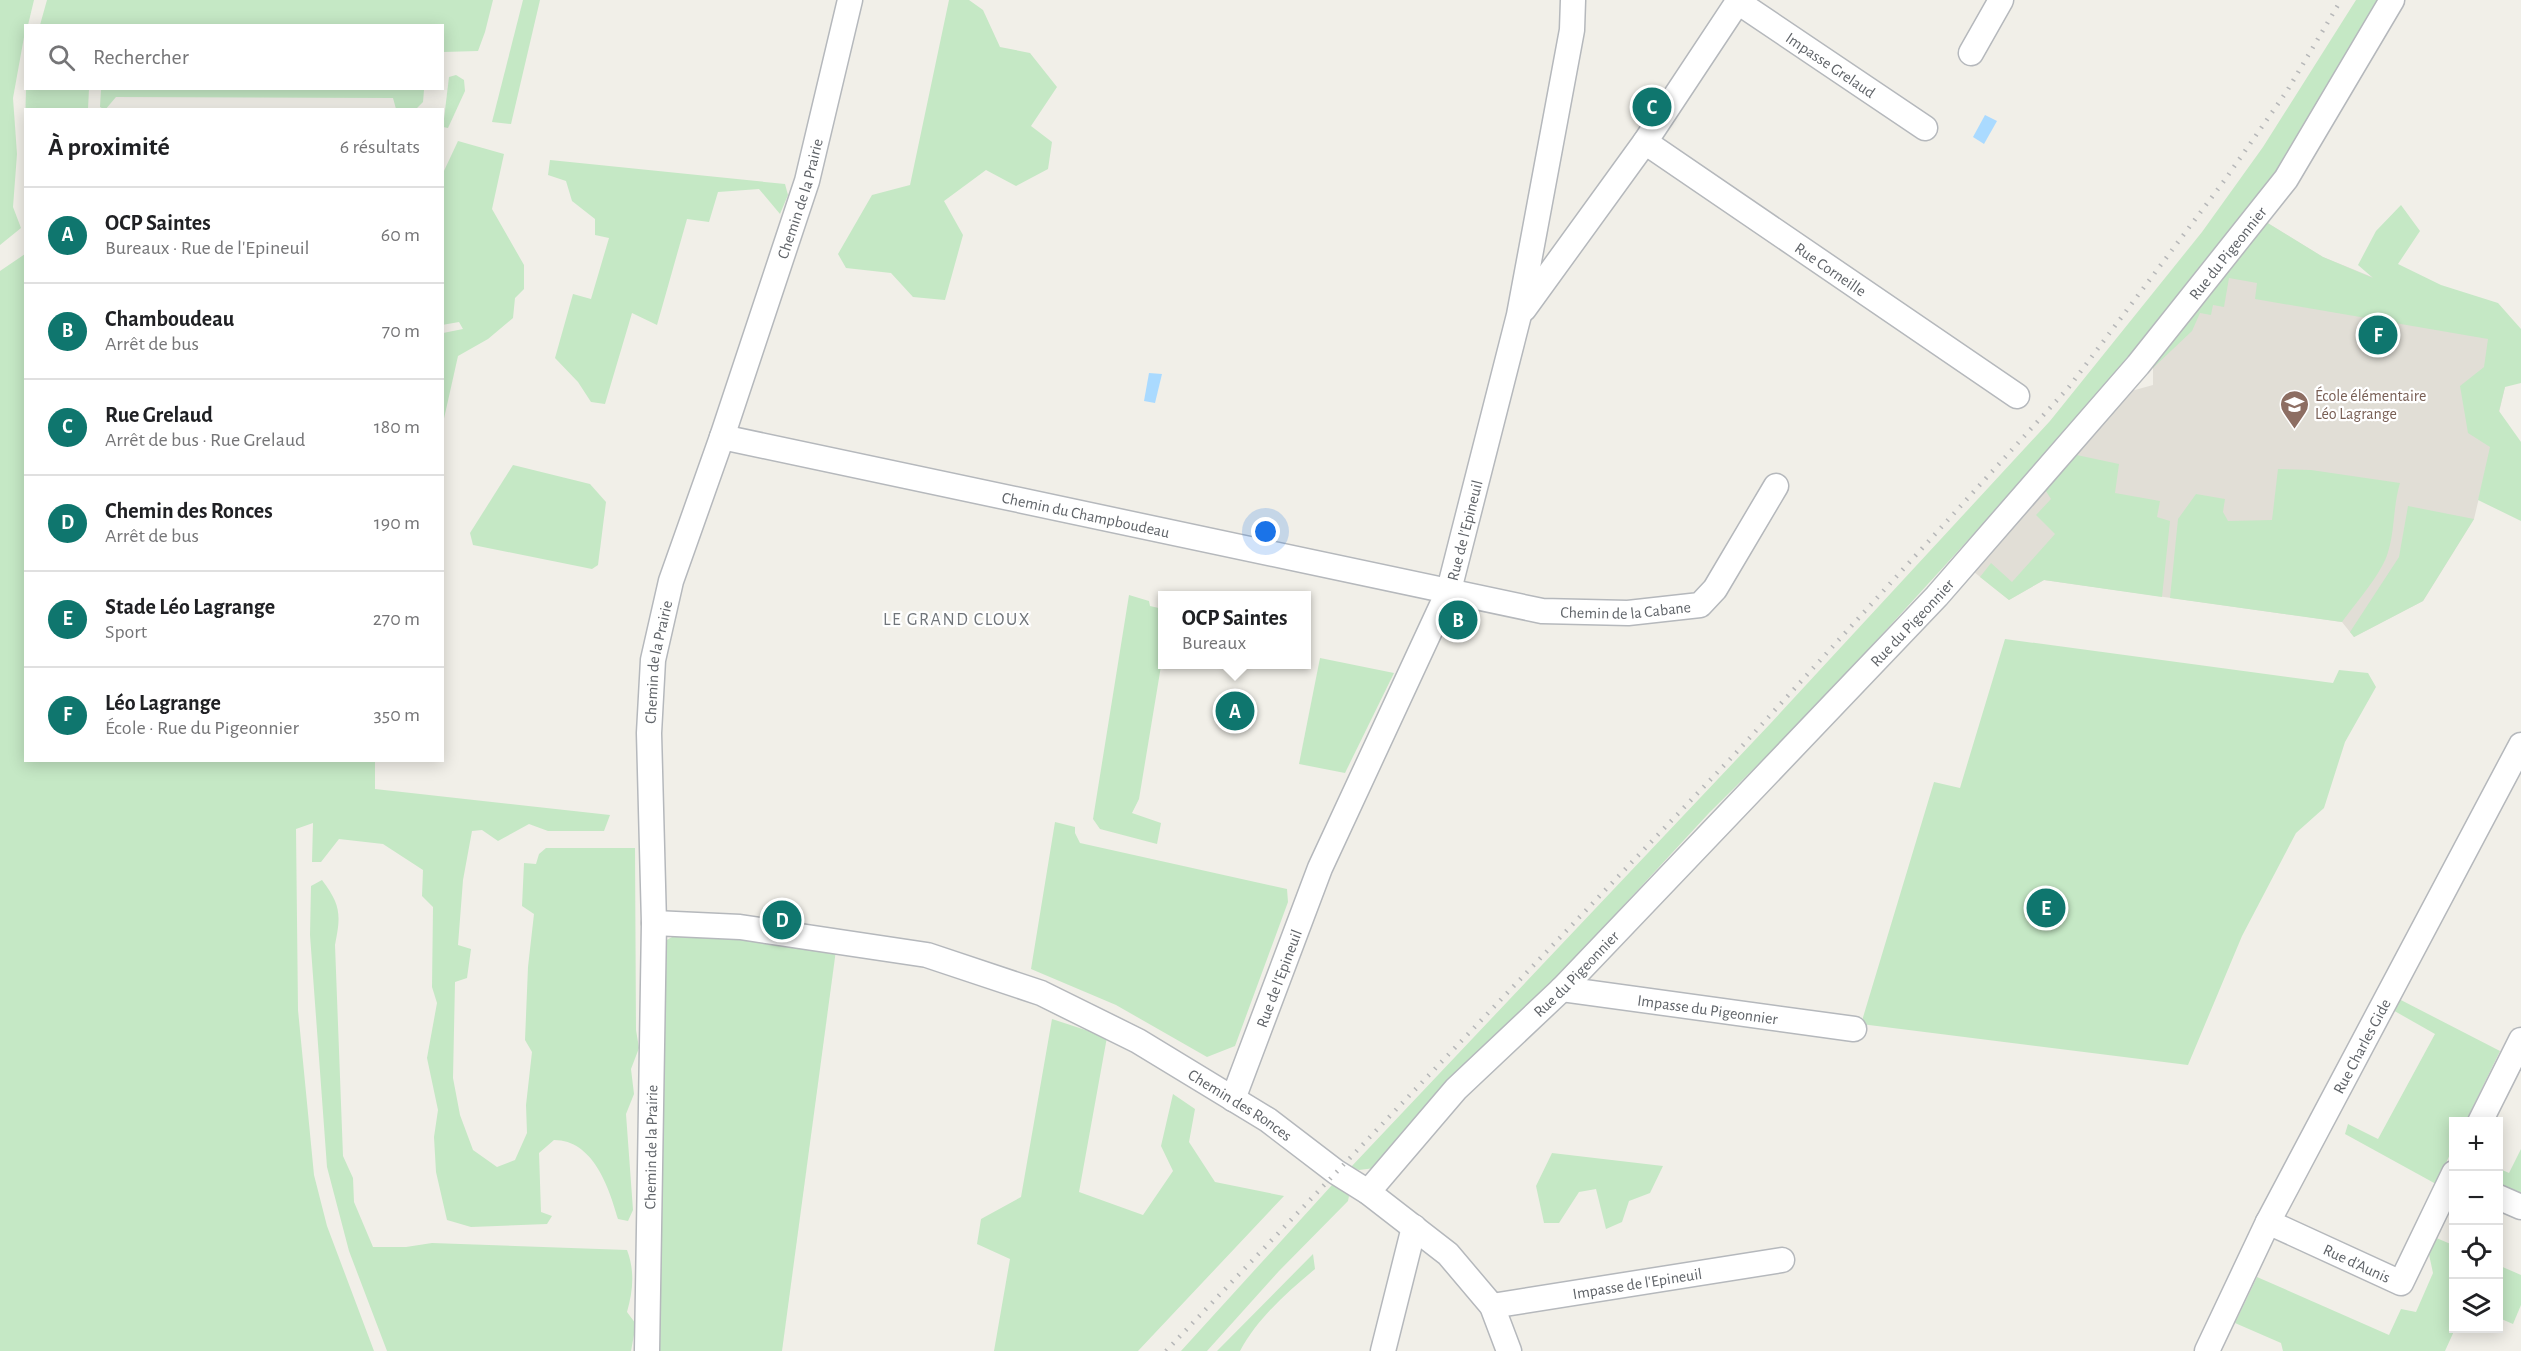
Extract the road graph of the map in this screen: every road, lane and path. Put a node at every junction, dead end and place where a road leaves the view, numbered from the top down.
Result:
1 (850, 0) edge
2 (1573, 0) edge
3 (2001, 0) edge
4 (2392, 0) edge
5 (1738, 1) edge
6 (1971, 52) dead end
7 (1925, 128) dead end
8 (1645, 142) junction
9 (1519, 315) junction
10 (2017, 396) dead end
11 (722, 436) junction
12 (1776, 486) dead end
13 (1449, 590) junction
14 (2521, 745) edge
15 (654, 923) junction
16 (1562, 989) junction
17 (1854, 1029) dead end
18 (2521, 1040) edge
19 (1233, 1100) junction
20 (2482, 1117) edge
21 (2449, 1183) edge
22 (1368, 1192) junction
23 (2503, 1199) edge
24 (2521, 1207) edge
25 (2268, 1222) junction
26 (1414, 1227) junction
27 (1782, 1260) dead end
28 (1492, 1306) junction
29 (646, 1351) edge
30 (1383, 1351) edge
31 (1509, 1351) edge
32 (2207, 1351) edge

1 - 11 street, Chemin de la Prairie
2 - 9 street, Rue de l'Epineuil
3 - 6 street
4 - 16 street, Rue du Pigeonnier
5 - 7 street, Impasse Grelaud
5 - 8 street
8 - 9 street
8 - 10 street, Rue Corneille
9 - 13 street, Rue de l'Epineuil
11 - 13 street, Chemin du Champboudeau
11 - 15 street, Chemin de la Prairie
12 - 13 street, Chemin de la Cabane
13 - 19 street, Rue de l'Epineuil
14 - 25 street, Rue Charles Gide
15 - 19 street, Chemin des Ronces
15 - 29 street, Chemin de la Prairie
16 - 17 street, Impasse du Pigeonnier
16 - 22 street, Rue du Pigeonnier
18 - 20 street
19 - 22 street, Chemin des Ronces
21 - 25 street, Rue d'Aunis
22 - 26 street, Chemin des Ronces
23 - 24 street
25 - 32 street, Rue Charles Gide
26 - 28 street, Chemin des Ronces
26 - 30 street
27 - 28 street, Impasse de l'Epineuil
28 - 31 street, Chemin des Ronces

